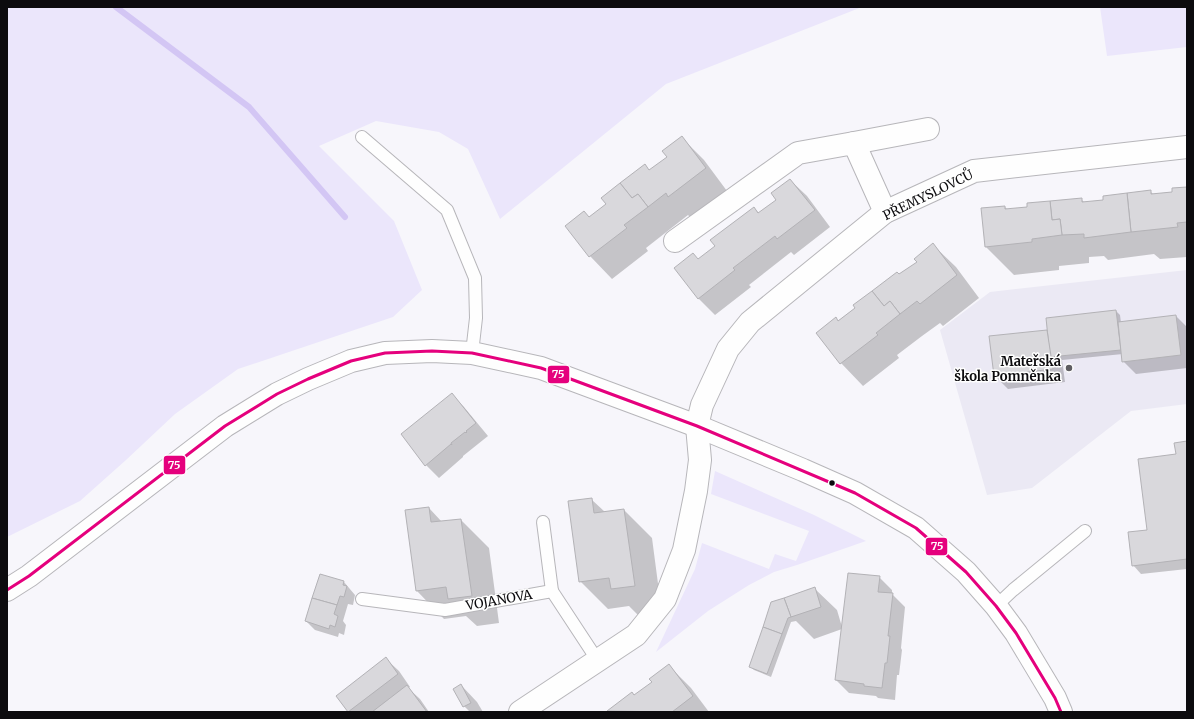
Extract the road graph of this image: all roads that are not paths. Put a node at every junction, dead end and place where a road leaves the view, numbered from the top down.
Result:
1 (928, 128) dead end
2 (362, 137) dead end
3 (854, 143) junction
4 (1187, 147) edge
5 (885, 212) junction
6 (675, 241) dead end
7 (472, 353) junction
8 (697, 426) junction
9 (543, 522) dead end
10 (1084, 531) dead end
11 (7, 590) edge
12 (552, 591) junction
13 (362, 599) dead end
14 (996, 606) junction
15 (598, 661) junction
16 (520, 712) edge
17 (1060, 712) edge

1 - 3 street
2 - 7 lane
3 - 5 street
3 - 6 street
4 - 5 street, PŘEMYSLOVCŮ
5 - 8 street, PŘEMYSLOVCŮ
7 - 8 street
7 - 11 street
8 - 14 street
8 - 15 street
9 - 12 lane
10 - 14 lane
12 - 13 lane, VOJANOVA
12 - 15 lane
14 - 17 street
15 - 16 street

